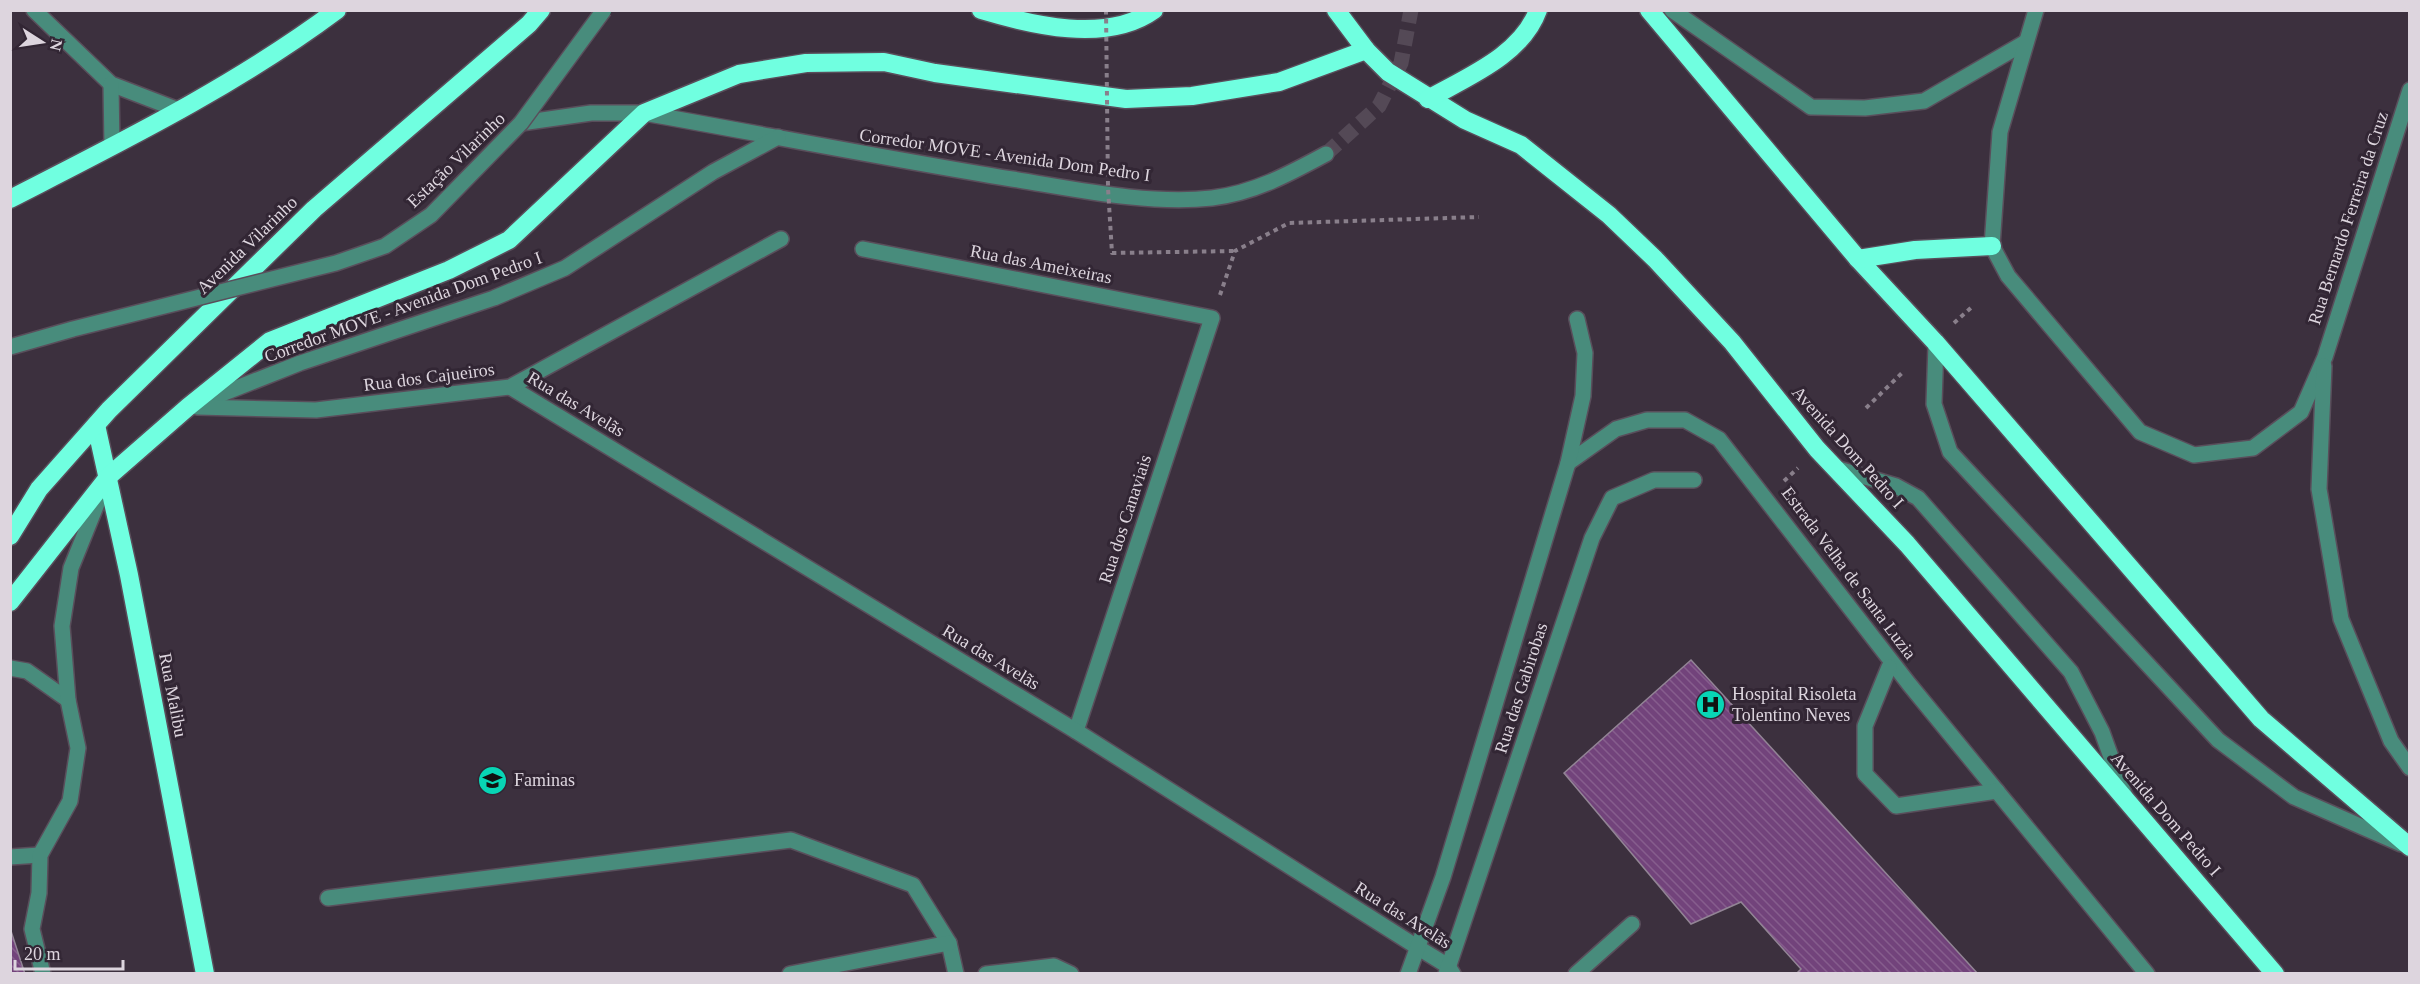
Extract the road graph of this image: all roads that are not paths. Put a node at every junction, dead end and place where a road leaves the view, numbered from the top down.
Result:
1 (34, 10) edge
2 (337, 10) edge
3 (541, 10) edge
4 (604, 10) edge
5 (981, 10) edge
6 (1154, 10) edge
7 (1336, 10) edge
8 (1538, 10) edge
9 (1649, 10) edge
10 (1672, 10) edge
11 (2036, 10) edge
12 (2026, 42) junction
13 (1366, 51) junction
14 (111, 84) junction
15 (2409, 90) edge
16 (1428, 99) junction
17 (181, 111) junction
18 (644, 113) junction
19 (521, 123) junction
20 (778, 137) junction
21 (112, 147) junction
22 (1326, 154) tunnel mouth
23 (10, 199) edge
24 (781, 239) dead end
25 (1992, 246) junction
26 (862, 249) dead end
27 (1858, 260) junction
28 (1212, 318) joint
29 (1577, 319) dead end
30 (1936, 344) junction
31 (10, 347) edge
32 (2325, 357) junction
33 (510, 387) junction
34 (188, 407) junction
35 (96, 425) junction
36 (1568, 463) junction
37 (1835, 468) junction
38 (109, 476) junction
39 (1694, 480) dead end
40 (10, 536) edge
41 (10, 602) edge
42 (1889, 667) dead end
43 (10, 668) edge
44 (68, 700) junction
45 (1076, 731) junction
46 (2409, 768) edge
47 (1997, 791) junction
48 (2126, 800) junction
49 (2409, 847) edge
50 (40, 855) junction
51 (10, 857) edge
52 (328, 898) dead end
53 (1632, 924) dead end
54 (949, 943) junction
55 (1417, 947) junction
56 (1449, 971) edge
57 (43, 974) edge
58 (205, 974) edge
59 (790, 974) edge
60 (956, 974) edge
61 (986, 974) edge
62 (1071, 974) edge
63 (1408, 974) edge
64 (1576, 974) edge
65 (2147, 974) edge
66 (2275, 974) edge

1 - 14 street
2 - 17 highway
3 - 35 highway, Avenida Vilarinho
4 - 19 street, Estação Vilarinho, bridge
5 - 6 highway
7 - 13 highway, Avenida Dom Pedro I
8 - 16 highway
9 - 27 highway
10 - 12 street
11 - 12 street
12 - 25 street
13 - 16 highway, Avenida Dom Pedro I
13 - 18 highway
14 - 17 street
14 - 21 street
15 - 32 street, Rua Bernardo Ferreira da Cruz
16 - 37 highway, Avenida Dom Pedro I
17 - 21 highway
18 - 19 street, Corredor MOVE - Avenida Dom Pedro I
18 - 20 street, Corredor MOVE - Avenida Dom Pedro I
18 - 34 highway
19 - 31 street, Estação Vilarinho, bridge
20 - 22 street, Corredor MOVE - Avenida Dom Pedro I
20 - 34 street, Corredor MOVE - Avenida Dom Pedro I
21 - 23 highway
24 - 33 street, Rua dos Cajueiros
25 - 27 highway
25 - 32 street, Rua Bernardo Ferreira da Cruz
26 - 28 street, Rua das Ameixeiras
27 - 30 highway
28 - 45 street, Rua dos Canaviais
29 - 36 street
30 - 49 highway
30 - 49 street
32 - 46 street, Rua Bernardo Ferreira da Cruz
33 - 34 street, Rua dos Cajueiros
33 - 45 street, Rua das Avelãs
34 - 38 highway
35 - 38 highway, Rua Malibu
35 - 40 highway, Avenida Vilarinho
36 - 47 street, Estrada Velha de Santa Luzia
36 - 55 street, Rua das Gabirobas
37 - 48 highway, Avenida Dom Pedro I
37 - 48 street
38 - 41 highway
38 - 44 street
38 - 58 highway, Rua Malibu
39 - 56 street, Rua das Gabirobas
42 - 47 street
43 - 44 street
44 - 50 street
45 - 55 street, Rua das Avelãs
47 - 65 street, Estrada Velha de Santa Luzia
48 - 66 highway, Avenida Dom Pedro I
50 - 51 street
50 - 57 street
52 - 54 street
53 - 64 street
54 - 59 street
54 - 60 street
55 - 56 street, Rua das Avelãs
55 - 63 street, Rua das Gabirobas
61 - 62 street

